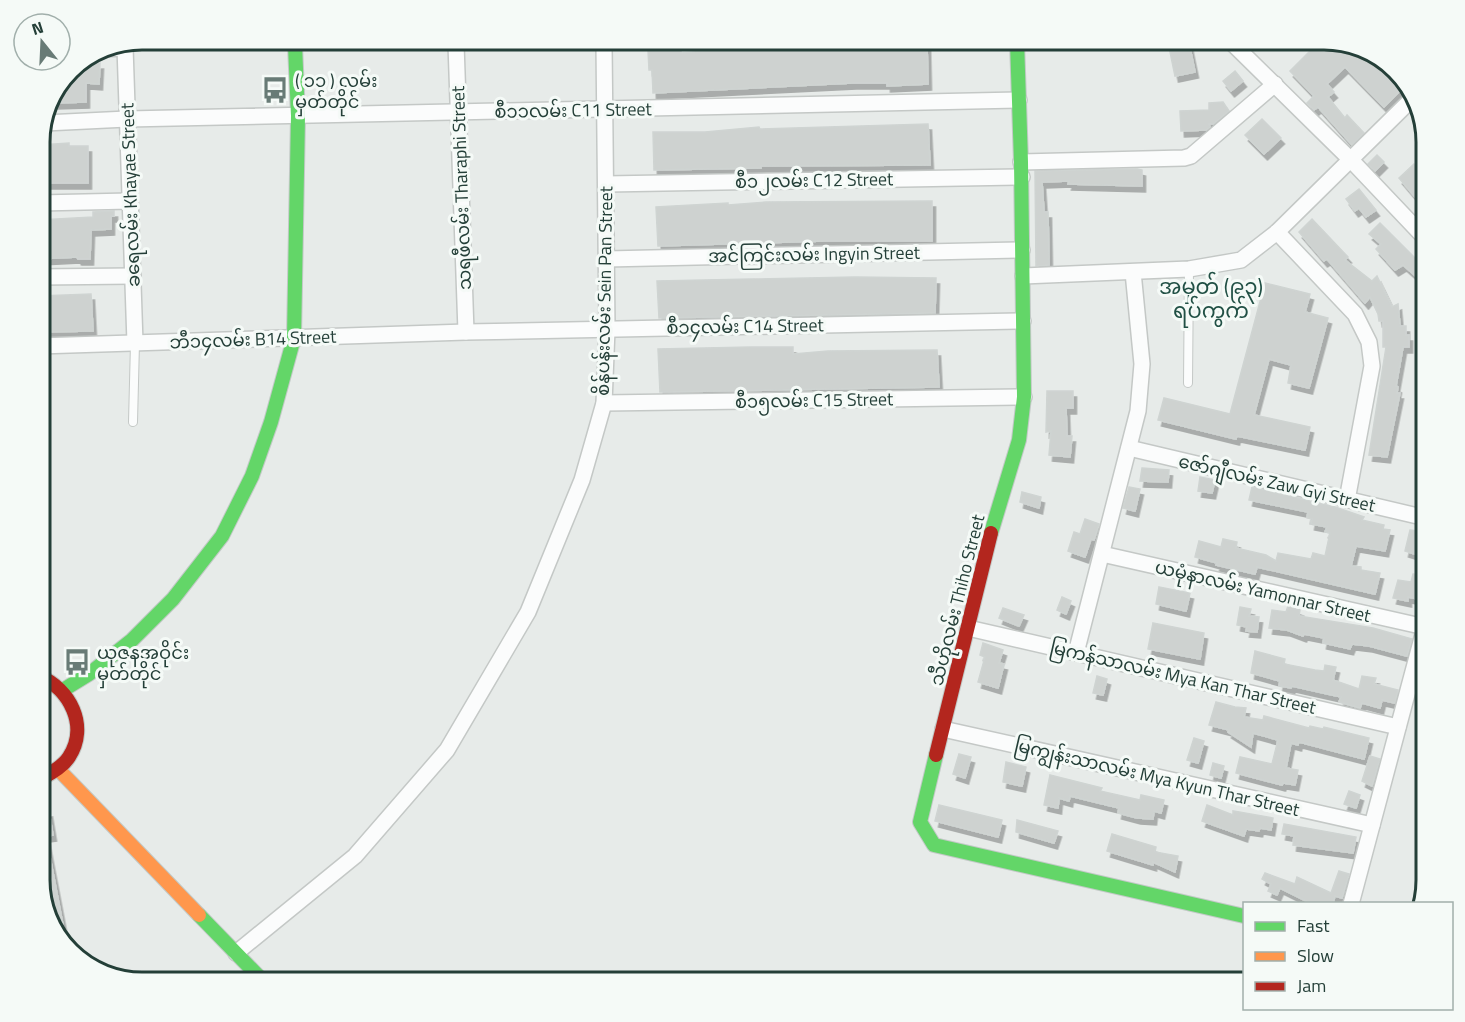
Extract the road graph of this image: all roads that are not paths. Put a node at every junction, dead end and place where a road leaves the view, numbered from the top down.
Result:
1 (295, 50) edge
2 (456, 50) edge
3 (604, 50) edge
4 (1021, 50) edge
5 (1239, 50) edge
6 (125, 51) edge
7 (1275, 84) junction
8 (1020, 100) junction
9 (1407, 104) edge
10 (605, 109) junction
11 (459, 112) junction
12 (298, 116) junction
13 (127, 119) junction
14 (52, 123) edge
15 (1351, 160) junction
16 (1022, 170) junction
17 (606, 184) junction
18 (130, 201) junction
19 (50, 203) edge
20 (1416, 228) edge
21 (1277, 232) junction
22 (1022, 250) junction
23 (606, 259) junction
24 (1189, 269) junction
25 (1133, 272) junction
26 (133, 276) junction
27 (1023, 276) junction
28 (50, 277) edge
29 (1023, 321) junction
30 (607, 329) junction
31 (466, 332) junction
32 (294, 338) junction
33 (135, 343) junction
34 (50, 346) edge
35 (1188, 383) dead end
36 (1024, 397) junction
37 (604, 403) junction
38 (133, 422) dead end
39 (1128, 448) junction
40 (1347, 500) junction
41 (1416, 516) edge
42 (1101, 554) junction
43 (1416, 623) edge
44 (968, 628) junction
45 (1076, 653) junction
46 (1416, 661) edge
47 (50, 681) edge
48 (63, 690) junction
49 (1398, 727) junction
50 (943, 729) junction
51 (58, 769) junction
52 (50, 774) edge
53 (1372, 825) junction
54 (1351, 902) edge
55 (1243, 916) edge
56 (236, 953) junction
57 (254, 972) edge

1 - 12 street
2 - 11 street, သရဖီလမ်း Tharaphi Street
3 - 10 street, စိန်ပန်းလမ်း Sein Pan Street
4 - 8 street, သီဟိုလမ်း Thiho Street
5 - 7 street
6 - 13 street, ခရေလမ်း Khayae Street
7 - 15 street
7 - 16 street, စီ၁၂လမ်း C12 Street
8 - 10 street, စီ၁၁လမ်း C11 Street
8 - 16 street, သီဟိုလမ်း Thiho Street
9 - 15 street
10 - 11 street, စီ၁၁လမ်း C11 Street
10 - 17 street, စိန်ပန်းလမ်း Sein Pan Street
11 - 12 street, စီ၁၁လမ်း C11 Street
11 - 31 street, သရဖီလမ်း Tharaphi Street
12 - 13 street, စီ၁၁လမ်း C11 Street
12 - 32 street
13 - 14 street, စီ၁၁လမ်း C11 Street
13 - 18 street, ခရေလမ်း Khayae Street
15 - 20 street
15 - 21 street
16 - 17 street, စီ၁၂လမ်း C12 Street
16 - 22 street, သီဟိုလမ်း Thiho Street
17 - 23 street, စိန်ပန်းလမ်း Sein Pan Street
18 - 19 street
18 - 26 street, ခရေလမ်း Khayae Street
21 - 24 street
21 - 40 street
22 - 23 street, အင်ကြင်းလမ်း Ingyin Street
22 - 27 street, သီဟိုလမ်း Thiho Street
23 - 30 street, စိန်ပန်းလမ်း Sein Pan Street
24 - 25 street
24 - 35 lane
25 - 27 street
25 - 39 street
26 - 28 street
26 - 33 street, ခရေလမ်း Khayae Street
27 - 29 street, သီဟိုလမ်း Thiho Street
29 - 30 street, စီ၁၄လမ်း C14 Street
29 - 36 street, သီဟိုလမ်း Thiho Street
30 - 31 street, စီ၁၄လမ်း C14 Street
30 - 37 street, စိန်ပန်းလမ်း Sein Pan Street
31 - 32 street, ဘီ၁၄လမ်း B14 Street
32 - 33 street, ဘီ၁၄လမ်း B14 Street
32 - 48 street
33 - 34 street, ဘီ၁၄လမ်း B14 Street
33 - 38 lane
36 - 37 street, စီ၁၅လမ်း C15 Street
36 - 44 street, သီဟိုလမ်း Thiho Street
37 - 56 street, စိန်ပန်းလမ်း Sein Pan Street
39 - 40 street, ဇော်ဂျီလမ်း Zaw Gyi Street
39 - 42 street
40 - 41 street, ဇော်ဂျီလမ်း Zaw Gyi Street
42 - 43 street, ယမုံနာလမ်း Yamonnar Street
42 - 45 street
44 - 45 street, မြကန်သာလမ်း Mya Kan Thar Street
44 - 50 street, သီဟိုလမ်း Thiho Street
45 - 49 street, မြကန်သာလမ်း Mya Kan Thar Street
46 - 49 street
47 - 48 street
48 - 51 street
49 - 53 street
50 - 53 street, မြကျွန်းသာလမ်း Mya Kyun Thar Street
50 - 55 street, သီဟိုလမ်း Thiho Street
51 - 52 street
51 - 56 street
53 - 54 street
56 - 57 street

